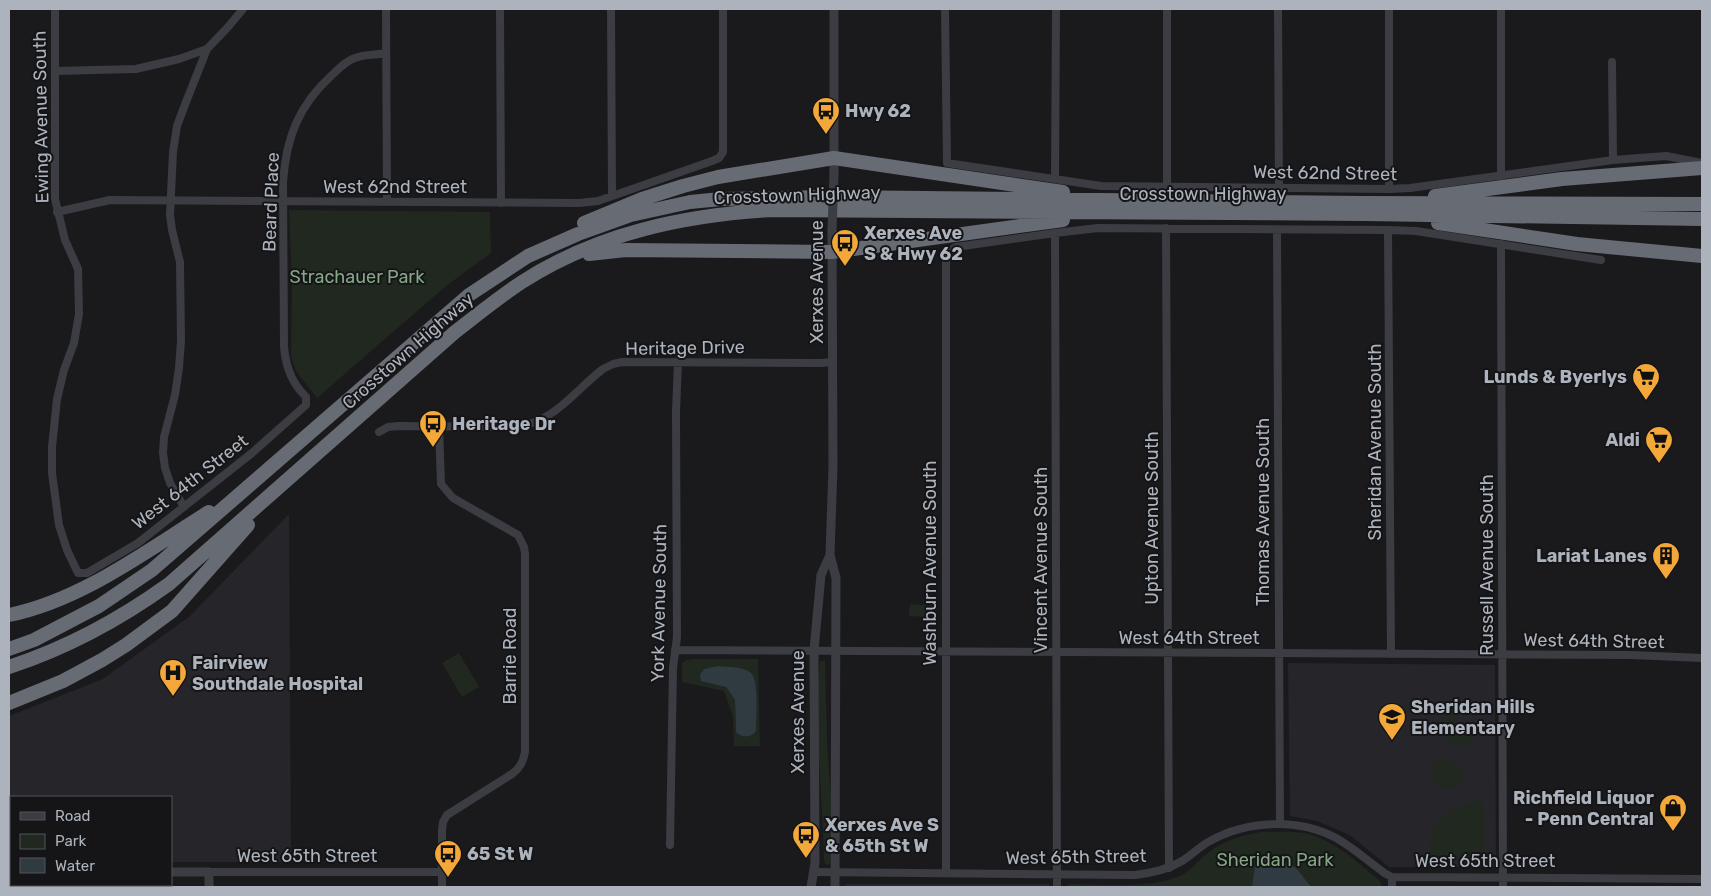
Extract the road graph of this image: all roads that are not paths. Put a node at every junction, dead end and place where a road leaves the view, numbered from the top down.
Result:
1 (55, 9) edge
2 (243, 9) edge
3 (386, 9) edge
4 (500, 9) edge
5 (611, 9) edge
6 (723, 9) edge
7 (834, 9) edge
8 (945, 9) edge
9 (1056, 9) edge
10 (1167, 9) edge
11 (1278, 9) edge
12 (1389, 9) edge
13 (1500, 9) edge
14 (207, 50) junction
15 (386, 53) junction
16 (1612, 62) dead end
17 (55, 71) junction
18 (834, 158) junction
19 (1613, 160) junction
20 (1702, 163) edge
21 (1702, 168) edge
22 (1500, 176) junction
23 (1055, 179) junction
24 (1167, 186) junction
25 (1278, 187) junction
26 (1389, 189) junction
27 (612, 196) junction
28 (171, 200) junction
29 (283, 201) junction
30 (386, 201) junction
31 (501, 203) junction
32 (1702, 204) edge
33 (1135, 207) junction
34 (1364, 209) junction
35 (57, 212) junction
36 (1702, 219) edge
37 (1166, 228) junction
38 (1277, 230) junction
39 (1388, 230) junction
40 (1055, 233) junction
41 (1501, 244) junction
42 (832, 252) junction
43 (574, 255) junction
44 (528, 256) junction
45 (1702, 256) edge
46 (1601, 260) dead end
47 (678, 361) junction
48 (833, 362) junction
49 (306, 397) joint
50 (440, 426) junction
51 (379, 432) dead end
52 (271, 495) junction
53 (236, 498) junction
54 (184, 507) junction
55 (830, 555) junction
56 (78, 574) joint
57 (9, 615) edge
58 (9, 649) edge
59 (675, 650) junction
60 (814, 650) junction
61 (835, 651) junction
62 (946, 651) junction
63 (1057, 652) junction
64 (1168, 653) junction
65 (1279, 653) junction
66 (1391, 654) junction
67 (1502, 655) junction
68 (1702, 658) edge
69 (9, 668) edge
70 (9, 703) edge
71 (1280, 824) junction
72 (670, 845) dead end
73 (1169, 868) junction
74 (172, 872) edge
75 (209, 872) junction
76 (442, 872) junction
77 (814, 872) junction
78 (836, 872) junction
79 (946, 874) junction
80 (1057, 874) junction
81 (1392, 877) junction
82 (1502, 877) junction
83 (1610, 878) junction
84 (1702, 879) edge
85 (209, 887) edge
86 (442, 887) edge
87 (811, 887) edge
88 (835, 887) edge
89 (1058, 887) edge
90 (1392, 887) edge
91 (1503, 887) edge
92 (1610, 887) edge

1 - 17 street, Ewing Avenue South
2 - 14 street
3 - 15 street
4 - 31 street
5 - 27 street
6 - 27 street, West 62nd Street
7 - 18 street, Xerxes Avenue
8 - 23 street, West 62nd Street
9 - 23 street
10 - 24 street
11 - 25 street
12 - 26 street
13 - 22 street
14 - 17 street
14 - 28 street
15 - 29 street, Beard Place
15 - 30 street
16 - 19 street
17 - 35 street, Ewing Avenue South
18 - 33 highway
18 - 42 street, Xerxes Avenue, bridge
18 - 44 highway
19 - 20 street, West 62nd Street
19 - 22 street, West 62nd Street
21 - 34 highway
22 - 26 street, West 62nd Street
23 - 24 street, West 62nd Street
24 - 25 street, West 62nd Street
25 - 26 street, West 62nd Street
27 - 31 street, West 62nd Street
28 - 29 street, West 62nd Street
28 - 35 street, West 62nd Street
28 - 54 street
29 - 30 street, West 62nd Street
29 - 49 street, Beard Place
30 - 31 street, West 62nd Street
32 - 34 highway, Crosstown Highway
33 - 34 highway, Crosstown Highway
33 - 42 highway
33 - 43 highway, Crosstown Highway
33 - 44 highway, Crosstown Highway
34 - 36 highway, Crosstown Highway
34 - 45 highway
35 - 56 street, Ewing Avenue South
37 - 38 street
37 - 40 street
37 - 64 street, Upton Avenue South
38 - 39 street
38 - 65 street, Thomas Avenue South
39 - 41 street
39 - 66 street, Sheridan Avenue South
40 - 62 street, Washburn Avenue South
40 - 63 street, Vincent Avenue South
41 - 46 street
41 - 67 street, Russell Avenue South
42 - 43 highway
42 - 48 street, Xerxes Avenue
43 - 52 highway, Crosstown Highway
44 - 53 highway, Crosstown Highway
47 - 48 street, Heritage Drive
47 - 50 street, Heritage Drive
47 - 59 street, York Avenue South
48 - 55 street, Xerxes Avenue
49 - 54 street, West 64th Street
50 - 51 street, Heritage Drive
50 - 76 street, Barrie Road
52 - 69 highway, Crosstown Highway
52 - 70 highway
53 - 57 highway
53 - 58 highway, Crosstown Highway
54 - 56 street, West 64th Street
55 - 60 street, Xerxes Avenue
55 - 61 street, Xerxes Avenue
59 - 60 street, West 64th Street
59 - 72 street, York Avenue South
60 - 61 street, West 64th Street
60 - 77 street, Xerxes Avenue
61 - 62 street, West 64th Street
61 - 78 street, Xerxes Avenue
62 - 63 street, West 64th Street
62 - 79 street, Washburn Avenue South
63 - 64 street, West 64th Street
63 - 80 street, Vincent Avenue South
64 - 65 street, West 64th Street
64 - 73 street, Upton Avenue South
65 - 66 street, West 64th Street
65 - 71 street, Thomas Avenue South
66 - 67 street, West 64th Street
67 - 68 street, West 64th Street
67 - 82 street, Russell Avenue South
71 - 73 street, West 65th Street
71 - 81 street, West 65th Street
73 - 80 street, West 65th Street
74 - 75 street, West 65th Street
75 - 76 street, West 65th Street
75 - 85 street
76 - 86 street, Barrie Road
77 - 78 street, West 65th Street
77 - 87 street
78 - 79 street, West 65th Street
78 - 88 street
79 - 80 street, West 65th Street
80 - 89 street, Vincent Avenue South
81 - 82 street, West 65th Street
81 - 90 street
82 - 83 street, West 65th Street
82 - 91 street, Russell Avenue South
83 - 84 street, West 65th Street
83 - 92 street

